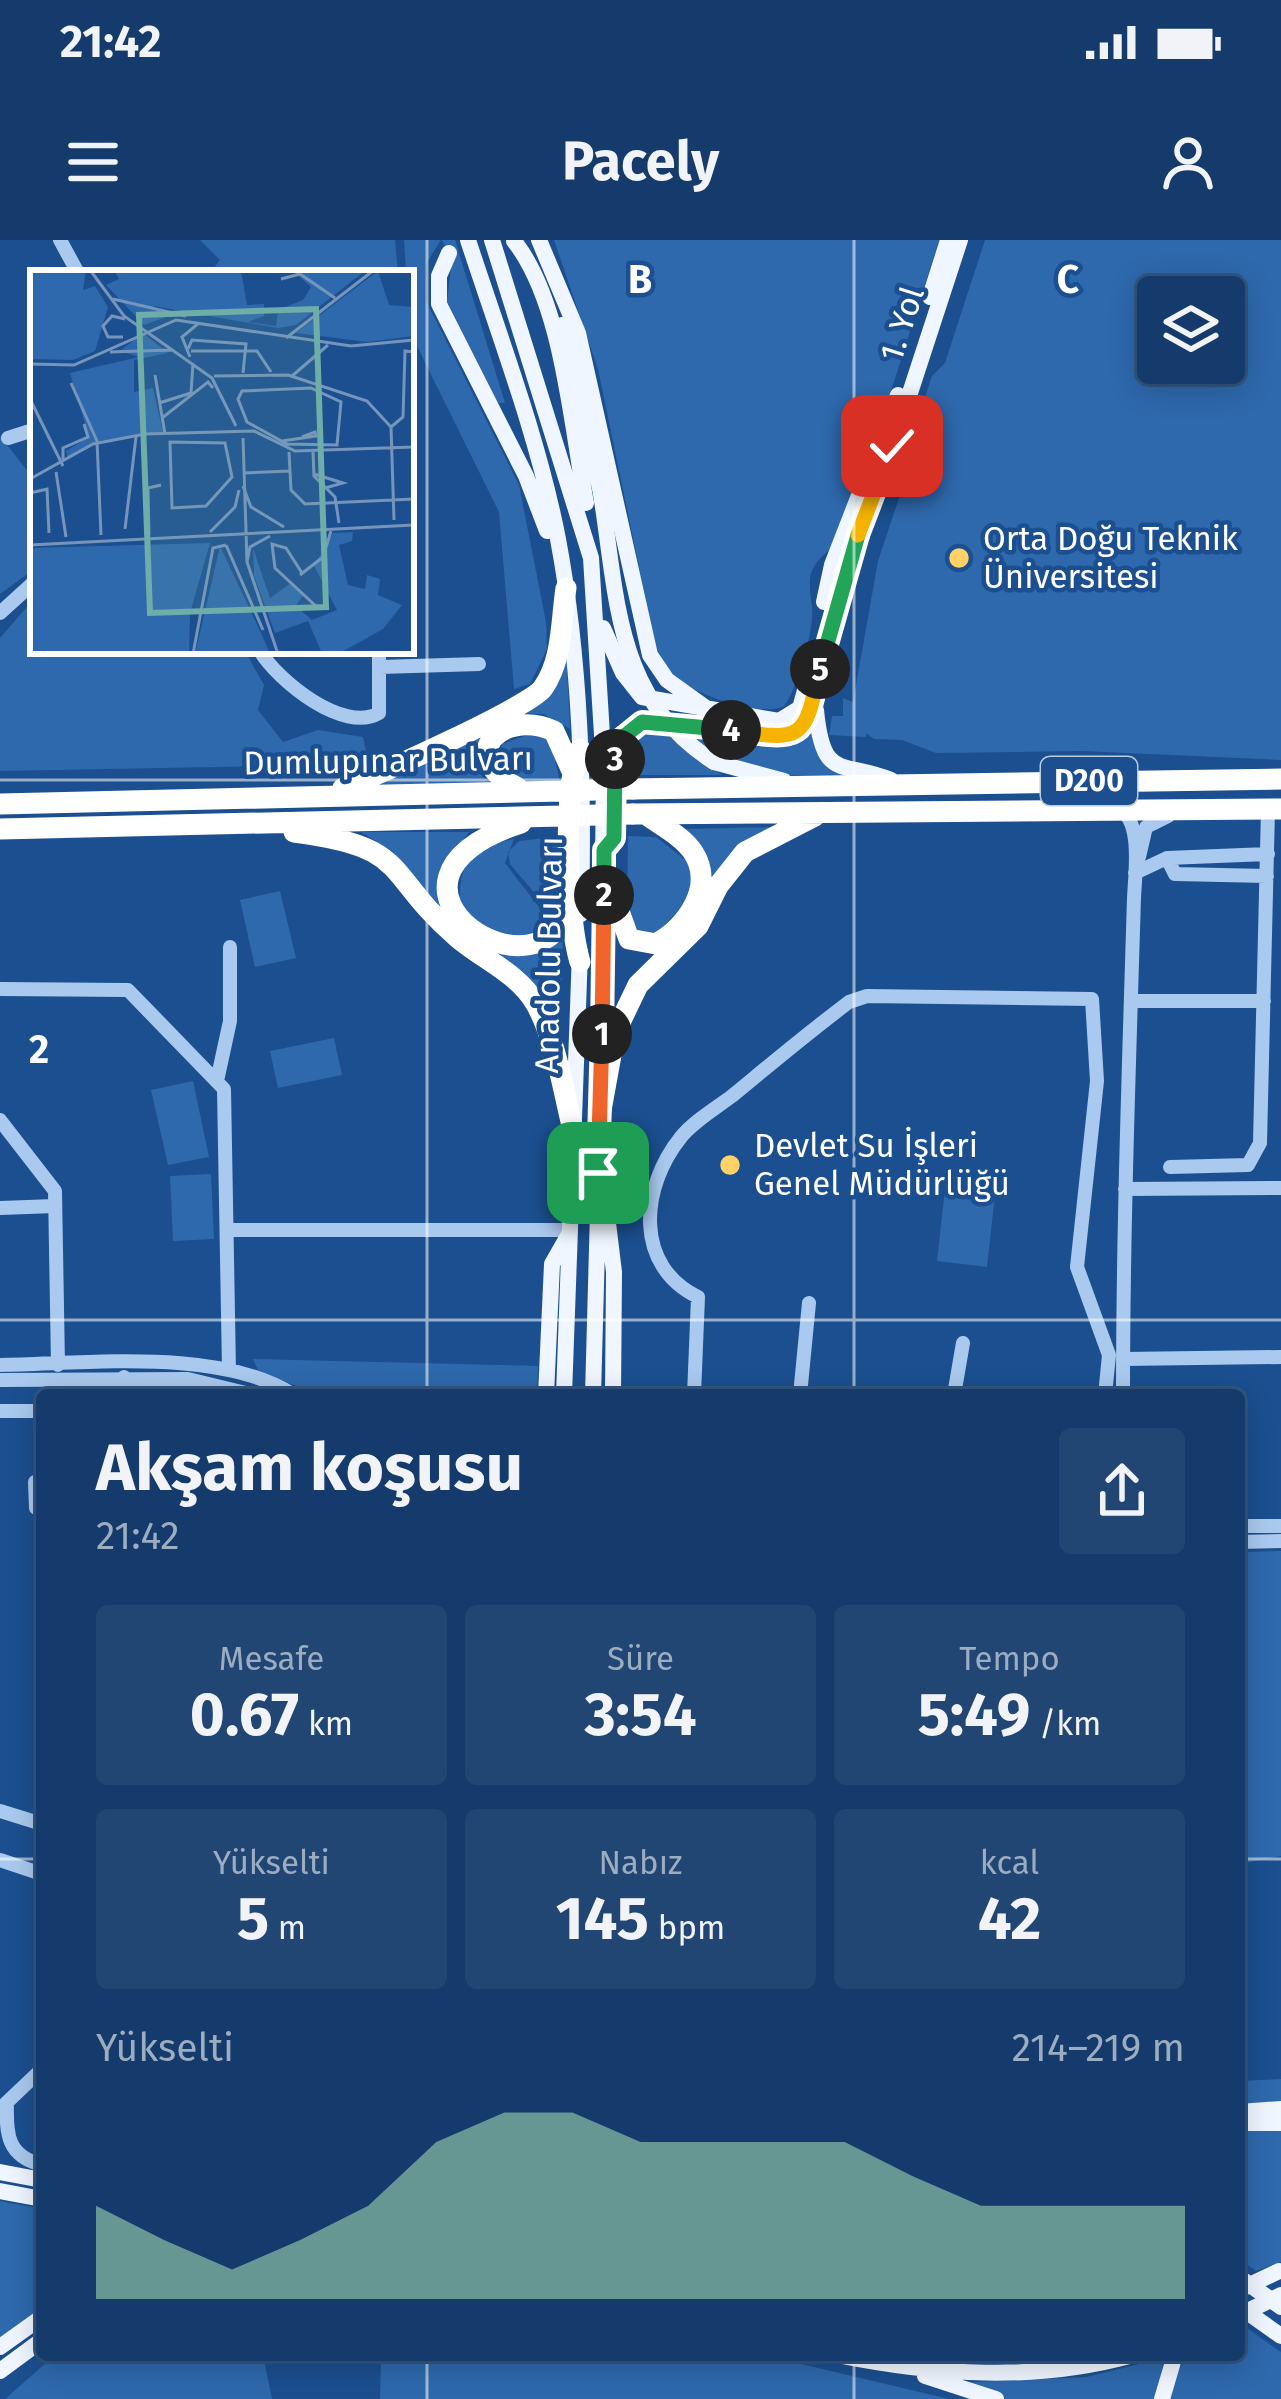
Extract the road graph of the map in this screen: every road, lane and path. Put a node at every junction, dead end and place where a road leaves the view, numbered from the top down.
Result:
1 (60, 240) edge
2 (468, 240) edge
3 (492, 240) edge
4 (539, 240) edge
5 (948, 240) edge
6 (960, 240) edge
7 (514, 241) edge
8 (449, 253) dead end
9 (77, 270) edge
10 (554, 278) junction
11 (901, 405) junction
12 (30, 431) edge
13 (8, 438) dead end
14 (591, 558) junction
15 (30, 586) edge
16 (566, 588) junction
17 (830, 602) junction
18 (596, 609) junction
19 (0, 613) edge
20 (263, 654) edge
21 (380, 659) edge
22 (479, 664) dead end
23 (808, 697) junction
24 (705, 718) junction
25 (603, 728) junction
26 (616, 743) junction
27 (571, 770) junction
28 (1281, 778) edge
29 (897, 783) junction
30 (814, 788) junction
31 (524, 791) junction
32 (325, 794) junction
33 (0, 804) edge
34 (1097, 809) junction
35 (1274, 809) edge
36 (1189, 810) junction
37 (562, 812) junction
38 (824, 812) junction
39 (639, 814) junction
40 (222, 823) junction
41 (0, 829) edge
42 (1268, 854) junction
43 (1167, 859) junction
44 (605, 861) junction
45 (1135, 874) junction
46 (1267, 876) junction
47 (572, 896) junction
48 (230, 947) dead end
49 (580, 962) junction
50 (0, 989) edge
51 (1131, 1001) junction
52 (1264, 1001) junction
53 (1098, 1064) junction
54 (1126, 1066) junction
55 (218, 1081) junction
56 (1097, 1081) junction
57 (1126, 1083) junction
58 (601, 1110) junction
59 (0, 1120) edge
60 (575, 1138) junction
61 (1170, 1167) dead end
62 (598, 1173) junction
63 (1281, 1188) edge
64 (1125, 1190) junction
65 (1, 1206) edge
66 (55, 1206) junction
67 (227, 1230) junction
68 (571, 1230) junction
69 (808, 1304) dead end
70 (963, 1343) dead end
71 (1281, 1357) edge
72 (1123, 1359) junction
73 (0, 1365) edge
74 (58, 1365) junction
75 (229, 1370) junction
76 (124, 1377) junction
77 (144, 1377) junction
78 (0, 1380) edge
79 (125, 1389) edge
80 (144, 1389) edge
81 (235, 1389) edge
82 (278, 1389) edge
83 (546, 1389) edge
84 (564, 1389) edge
85 (593, 1389) edge
86 (613, 1389) edge
87 (694, 1389) edge
88 (801, 1389) edge
89 (955, 1389) edge
90 (1106, 1389) edge
91 (1123, 1389) edge
92 (0, 1411) edge
93 (36, 1411) edge
94 (1245, 1526) edge
95 (1281, 1526) edge
96 (1281, 1540) edge
97 (1245, 1542) edge
98 (0, 1811) edge
99 (36, 1822) edge
100 (0, 1861) edge
101 (36, 1872) edge
102 (36, 2075) edge
103 (4, 2106) edge
104 (1281, 2108) edge
105 (1245, 2111) edge
106 (1245, 2123) edge
107 (1281, 2123) edge
108 (36, 2162) edge
109 (0, 2172) edge
110 (36, 2179) edge
111 (0, 2191) edge
112 (36, 2198) edge
113 (1280, 2271) edge
114 (1245, 2281) edge
115 (1245, 2287) edge
116 (1281, 2295) edge
117 (1281, 2307) edge
118 (1245, 2308) edge
119 (1245, 2314) edge
120 (36, 2321) edge
121 (1281, 2336) edge
122 (36, 2345) edge
123 (0, 2347) edge
124 (866, 2361) edge
125 (1103, 2361) edge
126 (1172, 2361) edge
127 (896, 2367) junction
128 (0, 2372) edge
129 (996, 2399) edge
130 (1162, 2399) edge

1 - 9 street
2 - 16 main road
3 - 14 main road
4 - 10 main road
5 - 11 main road, 1. Yol
6 - 11 main road, 1. Yol
7 - 14 main road
8 - 16 main road
10 - 24 main road
10 - 30 main road, bridge
11 - 17 main road, 1. Yol
12 - 13 street
14 - 18 main road
15 - 19 street
16 - 27 main road, Anadolu Bulvarı
16 - 32 highway
17 - 23 main road, 1. Yol
17 - 23 main road
18 - 24 main road
18 - 25 main road, Anadolu Bulvarı
20 - 21 street
21 - 22 street
23 - 24 main road
23 - 29 main road
24 - 26 main road
25 - 26 main road
25 - 44 main road, Anadolu Bulvarı
26 - 44 main road
27 - 30 highway, Dumlupınar Bulvarı / D200, bridge
27 - 31 highway, Dumlupınar Bulvarı
27 - 31 highway
27 - 37 main road, Anadolu Bulvarı
27 - 47 highway
28 - 29 highway, Dumlupınar Bulvarı / D200
29 - 30 highway, Dumlupınar Bulvarı / D200
31 - 32 highway, Dumlupınar Bulvarı
32 - 33 highway, Dumlupınar Bulvarı
34 - 36 highway, Dumlupınar Bulvarı / D200
34 - 38 highway, Dumlupınar Bulvarı / D200
34 - 45 street
35 - 36 highway, Dumlupınar Bulvarı / D200
35 - 42 street
36 - 45 street
37 - 39 highway, Dumlupınar Bulvarı, bridge
37 - 40 highway, Dumlupınar Bulvarı
37 - 47 highway
37 - 49 main road, Anadolu Bulvarı
38 - 39 highway, Dumlupınar Bulvarı / D200
38 - 58 highway
39 - 44 highway
40 - 41 highway, Dumlupınar Bulvarı
40 - 60 highway
42 - 43 street
42 - 46 street
43 - 45 street
43 - 46 street
44 - 58 main road, Anadolu Bulvarı
45 - 51 street
46 - 52 street
47 - 49 highway
48 - 55 street
49 - 60 main road, Anadolu Bulvarı
50 - 55 street
51 - 52 street
51 - 54 street
52 - 61 street
53 - 54 street
53 - 56 street
53 - 87 street
54 - 57 street
55 - 67 street
56 - 57 street
56 - 90 street
57 - 64 street
58 - 62 main road, Anadolu Bulvarı
59 - 66 street
60 - 68 main road, Anadolu Bulvarı
62 - 85 main road, Anadolu Bulvarı
62 - 86 main road
63 - 64 street
64 - 72 street
65 - 66 street
66 - 74 street
67 - 68 street
67 - 75 street
68 - 83 main road
68 - 84 main road, Anadolu Bulvarı
69 - 88 street
70 - 89 street
71 - 72 street
72 - 91 street
73 - 74 street
74 - 75 street
75 - 82 street
76 - 77 street
76 - 78 street
76 - 79 street
77 - 80 street
77 - 81 street
92 - 93 street
94 - 95 street
96 - 97 street
98 - 99 street
100 - 101 street
102 - 103 street
103 - 108 street
104 - 105 main road
106 - 107 main road
109 - 110 main road
111 - 112 main road
113 - 115 main road, bridge
114 - 117 main road
116 - 118 main road, bridge
119 - 121 main road
120 - 123 main road
122 - 128 main road
124 - 127 main road
125 - 127 main road
126 - 130 main road
127 - 129 main road

